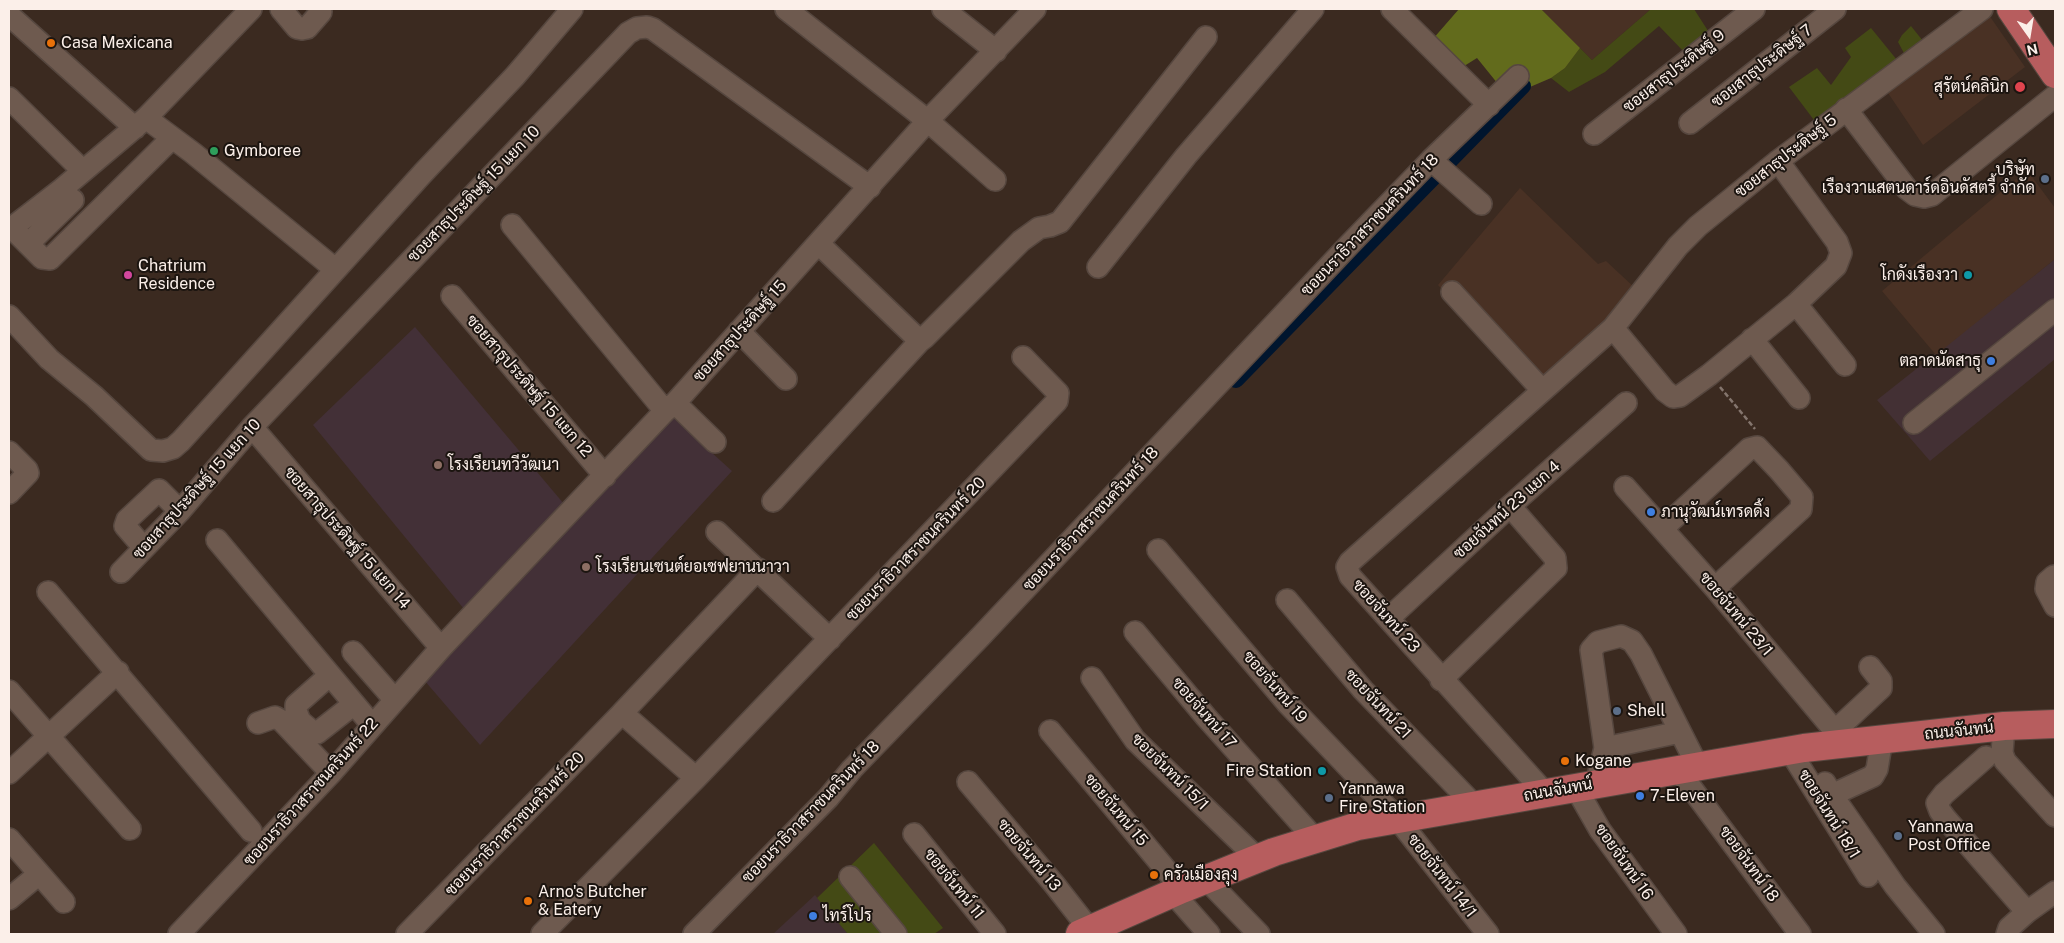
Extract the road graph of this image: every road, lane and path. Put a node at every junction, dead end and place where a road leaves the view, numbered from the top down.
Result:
1 (251, 9) edge
2 (280, 9) edge
3 (572, 9) edge
4 (786, 9) edge
5 (943, 9) edge
6 (1034, 9) edge
7 (1313, 9) edge
8 (1392, 9) edge
9 (1754, 9) edge
10 (1835, 9) edge
11 (1982, 9) edge
12 (2011, 9) edge
13 (320, 12) dead end
14 (9, 15) edge
15 (1206, 37) dead end
16 (996, 51) junction
17 (2055, 74) edge
18 (1518, 76) dead end
19 (2055, 96) edge
20 (9, 98) edge
21 (1489, 105) junction
22 (1846, 109) junction
23 (928, 120) junction
24 (1690, 122) dead end
25 (141, 123) junction
26 (1594, 134) dead end
27 (172, 138) junction
28 (1431, 160) junction
29 (1778, 161) junction
30 (83, 170) junction
31 (994, 180) dead end
32 (870, 187) junction
33 (67, 195) junction
34 (1481, 204) dead end
35 (91, 217) junction
36 (512, 226) dead end
37 (10, 229) edge
38 (28, 244) junction
39 (819, 244) junction
40 (1098, 267) dead end
41 (335, 269) junction
42 (1452, 292) dead end
43 (452, 296) dead end
44 (1796, 304) junction
45 (2055, 310) edge
46 (9, 316) edge
47 (1613, 328) junction
48 (739, 332) junction
49 (1752, 339) junction
50 (920, 341) junction
51 (1023, 357) dead end
52 (1845, 365) dead end
53 (1709, 375) junction
54 (786, 379) dead end
55 (1542, 390) junction
56 (1799, 398) dead end
57 (1626, 403) dead end
58 (670, 407) junction
59 (1914, 423) dead end
60 (252, 427) junction
61 (715, 442) dead end
62 (1757, 447) junction
63 (9, 452) edge
64 (605, 476) junction
65 (1625, 487) dead end
66 (9, 493) edge
67 (773, 501) dead end
68 (1510, 506) junction
69 (180, 511) junction
70 (1663, 528) junction
71 (717, 532) dead end
72 (216, 540) dead end
73 (144, 548) junction
74 (1158, 550) dead end
75 (758, 569) junction
76 (121, 572) dead end
77 (2054, 576) dead end
78 (1714, 588) junction
79 (48, 592) dead end
80 (1287, 600) dead end
81 (2055, 606) edge
82 (1389, 618) junction
83 (1135, 632) dead end
84 (830, 638) junction
85 (441, 648) junction
86 (353, 652) dead end
87 (1870, 667) dead end
88 (118, 672) junction
89 (330, 675) junction
90 (1092, 678) dead end
91 (1441, 680) junction
92 (9, 691) edge
93 (395, 700) junction
94 (354, 704) junction
95 (622, 713) junction
96 (258, 723) dead end
97 (2055, 724) edge
98 (372, 725) junction
99 (2004, 726) junction
100 (1050, 731) dead end
101 (1680, 732) junction
102 (48, 736) junction
103 (1840, 737) junction
104 (1882, 738) junction
105 (1605, 748) junction
106 (1797, 750) junction
107 (1986, 757) dead end
108 (1688, 769) junction
109 (9, 773) edge
110 (331, 773) junction
111 (696, 778) junction
112 (968, 782) dead end
113 (1586, 786) junction
114 (1545, 793) junction
115 (1832, 795) junction
116 (1474, 805) junction
117 (2055, 816) edge
118 (1397, 818) junction
119 (130, 829) dead end
120 (252, 831) dead end
121 (914, 834) dead end
122 (1314, 838) junction
123 (9, 839) edge
124 (1258, 858) junction
125 (39, 874) junction
126 (1868, 876) dead end
127 (850, 877) dead end
128 (1187, 887) junction
129 (2055, 892) edge
130 (9, 898) edge
131 (64, 902) dead end
132 (2028, 912) junction
133 (1085, 932) edge
134 (179, 934) edge
135 (407, 934) edge
136 (542, 934) edge
137 (694, 934) edge
138 (896, 934) edge
139 (995, 934) edge
140 (1209, 934) edge
141 (1259, 934) edge
142 (1488, 934) edge
143 (1676, 934) edge
144 (1800, 934) edge
145 (1934, 934) edge
146 (2007, 934) edge

1 - 25 street
2 - 13 street
3 - 41 street
4 - 23 street
5 - 16 street
6 - 16 street, ซอยสาธุประดิษฐ์ 15
7 - 40 street
8 - 21 street
9 - 26 street, ซอยสาธุประดิษฐ์ 9
10 - 24 street, ซอยสาธุประดิษฐ์ 7
11 - 22 street, ซอยสาธุประดิษฐ์ 5
12 - 17 main road
14 - 25 street
15 - 50 street
16 - 23 street, ซอยสาธุประดิษฐ์ 15
18 - 21 street, ซอยนราธิวาสราชนครินทร์ 18
19 - 22 street
20 - 30 street
21 - 28 street, ซอยนราธิวาสราชนครินทร์ 18
22 - 29 street, ซอยสาธุประดิษฐ์ 5
23 - 31 street
23 - 32 street, ซอยสาธุประดิษฐ์ 15
25 - 27 street
25 - 30 street
27 - 35 street
27 - 41 street
28 - 34 street
28 - 137 street, ซอยนราธิวาสราชนครินทร์ 18
29 - 44 street
29 - 47 street, ซอยสาธุประดิษฐ์ 5
30 - 33 street
32 - 39 street, ซอยสาธุประดิษฐ์ 15
32 - 60 street, ซอยสาธุประดิษฐ์ 15 แยก 10
33 - 35 street
33 - 37 street
33 - 38 street
35 - 38 street
36 - 58 street
37 - 38 street
39 - 48 street, ซอยสาธุประดิษฐ์ 15
39 - 50 street
41 - 46 street
42 - 55 street
43 - 64 street, ซอยสาธุประดิษฐ์ 15 แยก 12
44 - 49 street
44 - 52 street
45 - 59 street
47 - 53 street
47 - 55 street, ซอยสาธุประดิษฐ์ 5
48 - 54 street
48 - 58 street, ซอยสาธุประดิษฐ์ 15
49 - 53 street
49 - 56 street
50 - 67 street
51 - 84 street, ซอยนราธิวาสราชนครินทร์ 20
53 - 62 path
55 - 82 street, ซอยจันทน์ 23
57 - 68 street, ซอยจันทน์ 23 แยก 4
58 - 61 street
58 - 64 street, ซอยสาธุประดิษฐ์ 15
60 - 69 street, ซอยสาธุประดิษฐ์ 15 แยก 10
60 - 85 street, ซอยสาธุประดิษฐ์ 15 แยก 14
62 - 70 street
62 - 78 street
63 - 66 street
64 - 85 street, ซอยสาธุประดิษฐ์ 15
65 - 70 street, ซอยจันทน์ 23/1
68 - 82 street, ซอยจันทน์ 23 แยก 4
68 - 91 street
69 - 73 street, ซอยสาธุประดิษฐ์ 15 แยก 10
69 - 73 street
70 - 78 street, ซอยจันทน์ 23/1
71 - 75 street
72 - 89 street
73 - 76 street, ซอยสาธุประดิษฐ์ 15 แยก 10
74 - 118 street, ซอยจันทน์ 19
75 - 84 street
75 - 95 street, ซอยนราธิวาสราชนครินทร์ 20
77 - 81 street
78 - 103 street, ซอยจันทน์ 23/1
79 - 88 street
80 - 116 street, ซอยจันทน์ 21
82 - 91 street, ซอยจันทน์ 23
83 - 122 street, ซอยจันทน์ 17
84 - 111 street, ซอยนราธิวาสราชนครินทร์ 20
85 - 93 street, ซอยนราธิวาสราชนครินทร์ 22
86 - 93 street
87 - 103 street
88 - 102 street
88 - 120 street
89 - 94 street
89 - 94 street
90 - 124 street, ซอยจันทน์ 15/1
91 - 114 street, ซอยจันทน์ 23
92 - 102 street
93 - 98 street, ซอยนราธิวาสราชนครินทร์ 22
94 - 98 street
95 - 111 street
95 - 135 street, ซอยนราธิวาสราชนครินทร์ 20
96 - 110 street
97 - 99 main road, ถนนจันทน์
98 - 110 street, ซอยนราธิวาสราชนครินทร์ 22
99 - 104 main road, ถนนจันทน์
99 - 117 street
100 - 128 street, ซอยจันทน์ 15
101 - 105 street
101 - 105 street, ซอยจันทน์ 18
101 - 108 street, ซอยจันทน์ 18
102 - 109 street
102 - 119 street
103 - 104 main road, ถนนจันทน์
103 - 106 main road, ถนนจันทน์
104 - 115 street
105 - 113 street
106 - 108 main road, ถนนจันทน์
106 - 115 street
106 - 126 street, ซอยจันทน์ 18/1
107 - 132 street
108 - 113 main road, ถนนจันทน์
108 - 144 street, ซอยจันทน์ 18
110 - 134 street, ซอยนราธิวาสราชนครินทร์ 22
111 - 136 street, ซอยนราธิวาสราชนครินทร์ 20
112 - 133 street, ซอยจันทน์ 13
113 - 114 main road, ถนนจันทน์
113 - 143 street, ซอยจันทน์ 16
114 - 116 main road, ถนนจันทน์
115 - 145 street
116 - 118 main road, ถนนจันทน์
118 - 122 main road, ถนนจันทน์
118 - 142 street, ซอยจันทน์ 14/1
121 - 139 street, ซอยจันทน์ 11
122 - 124 main road, ถนนจันทน์
123 - 125 street
124 - 128 main road, ถนนจันทน์
125 - 130 street
125 - 131 street
127 - 138 street
128 - 133 main road, ถนนจันทน์
128 - 140 street
128 - 141 street
129 - 132 street
132 - 146 street

